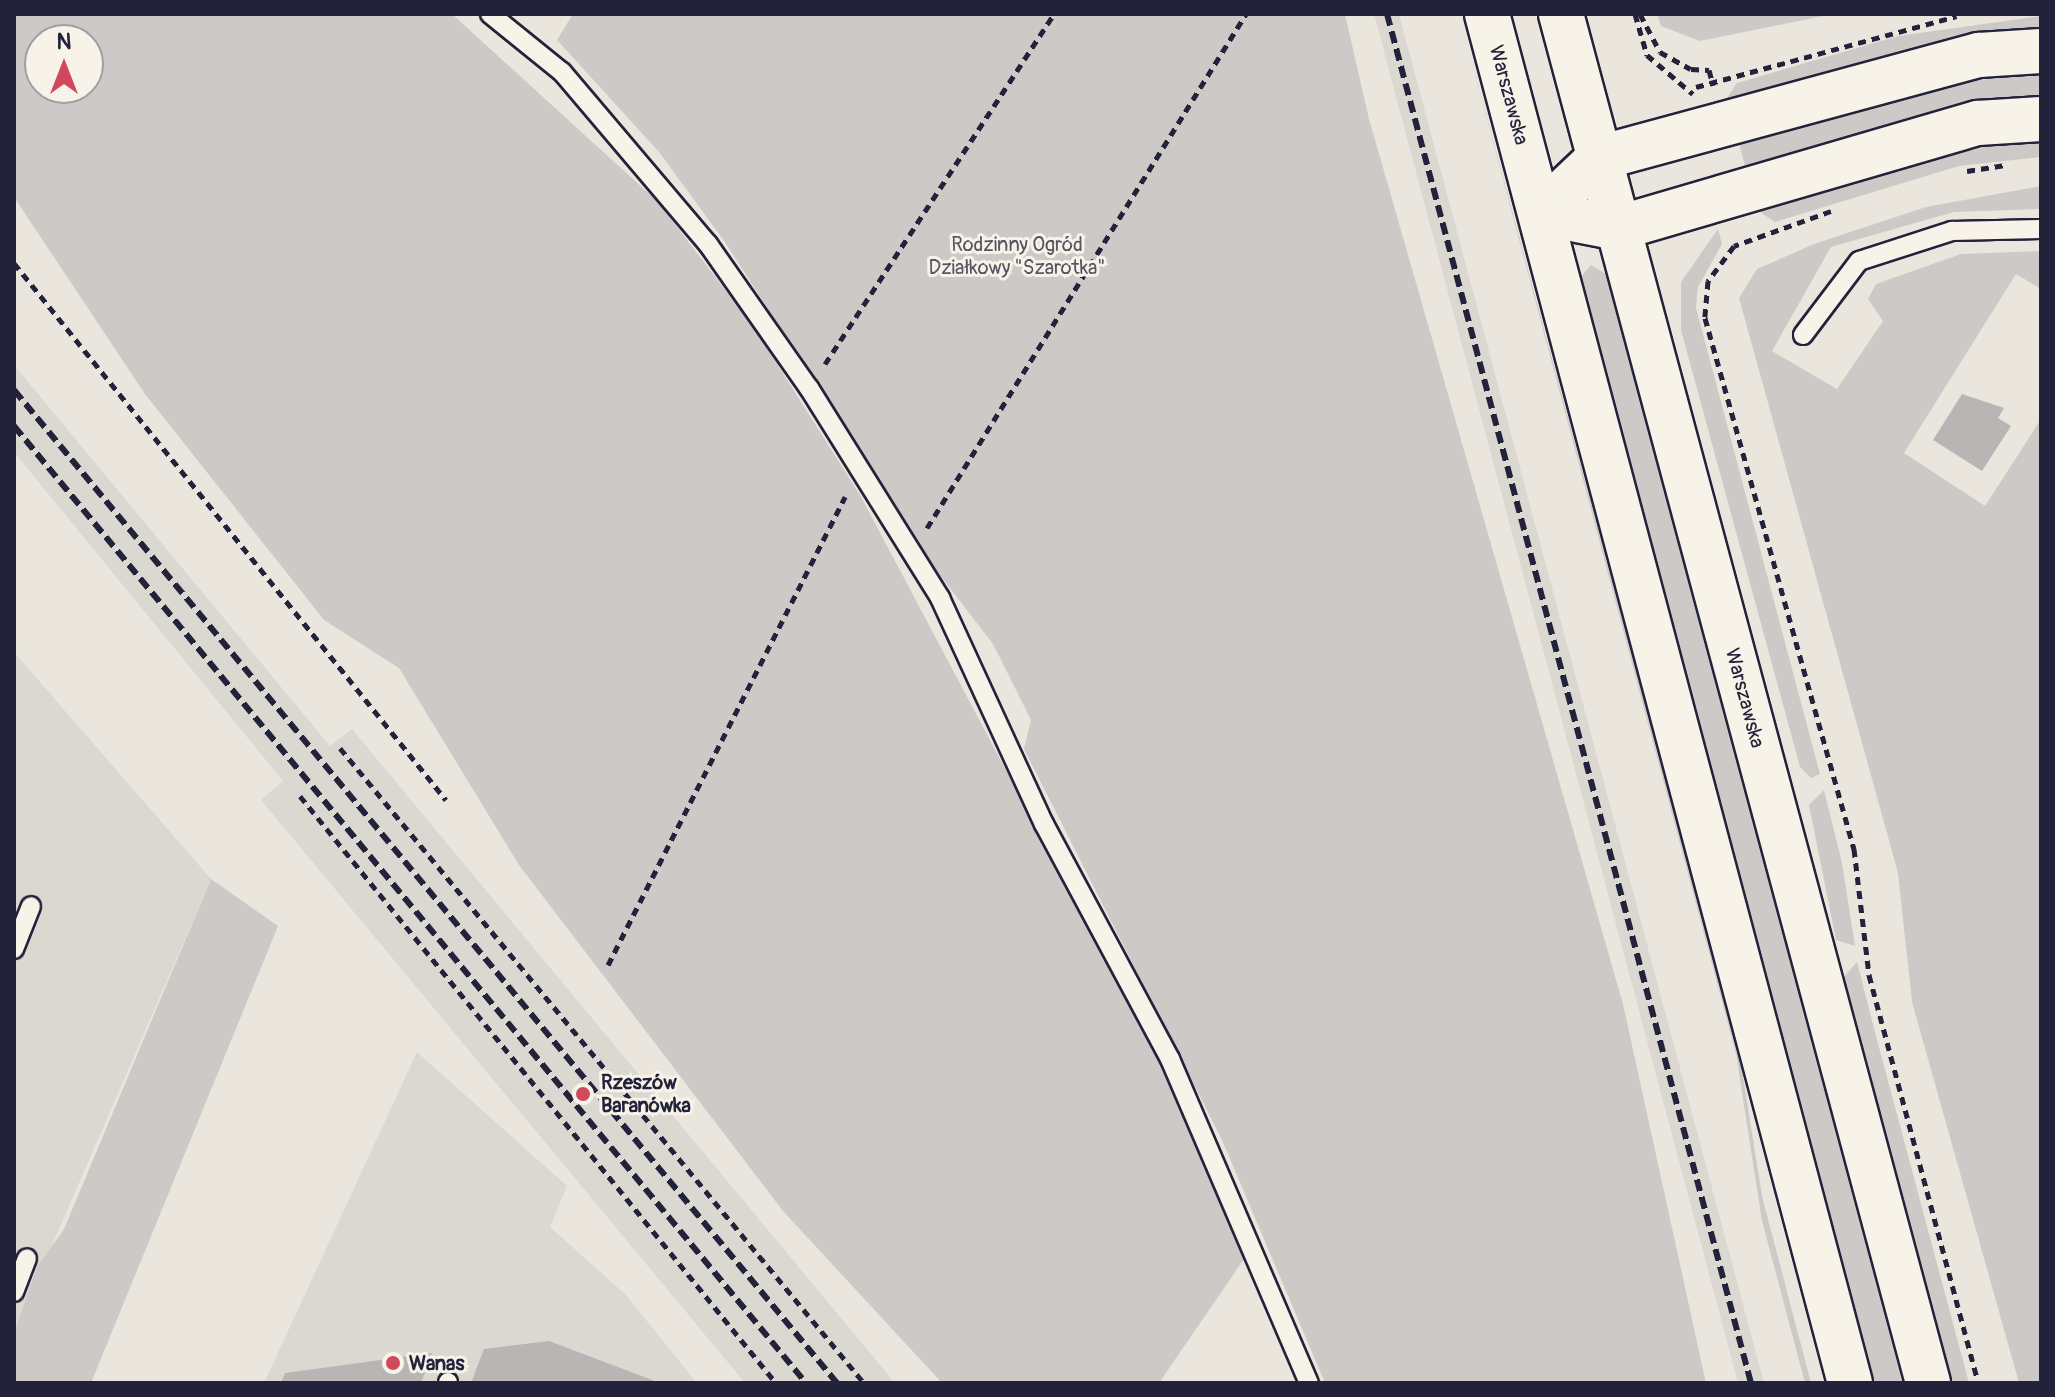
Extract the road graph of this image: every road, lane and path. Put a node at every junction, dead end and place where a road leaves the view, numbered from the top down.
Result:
1 (490, 14) edge
2 (1054, 14) edge
3 (1246, 14) edge
4 (1487, 14) edge
5 (1561, 14) edge
6 (1640, 14) edge
7 (1969, 14) edge
8 (2041, 51) edge
9 (1709, 70) dead end
10 (1691, 88) dead end
11 (2041, 119) edge
12 (1599, 158) junction
13 (2016, 163) dead end
14 (1958, 173) dead end
15 (1839, 208) dead end
16 (1541, 213) junction
17 (1618, 228) junction
18 (2041, 229) edge
19 (14, 263) edge
20 (1803, 335) dead end
21 (809, 388) junction
22 (863, 475) junction
23 (912, 553) junction
24 (340, 748) dead end
25 (300, 796) dead end
26 (446, 800) dead end
27 (31, 906) dead end
28 (14, 949) edge
29 (608, 965) dead end
30 (27, 1258) dead end
31 (14, 1292) edge
32 (776, 1383) edge
33 (864, 1383) edge
34 (1309, 1383) edge
35 (1850, 1383) edge
36 (1928, 1383) edge
37 (1978, 1383) edge

1 - 21 lane
2 - 21 path
3 - 23 path
4 - 16 main road, Warszawska
5 - 12 main road, Warszawska
6 - 9 path
7 - 10 path
8 - 12 main road
11 - 17 main road
12 - 16 main road
12 - 17 main road, Warszawska
13 - 14 path
15 - 37 path
16 - 17 main road
16 - 35 main road, Warszawska
17 - 36 main road, Warszawska
18 - 20 lane
19 - 26 path
21 - 22 lane
22 - 23 lane
22 - 29 path
23 - 34 lane
24 - 33 path
25 - 32 path
27 - 28 lane
30 - 31 lane

